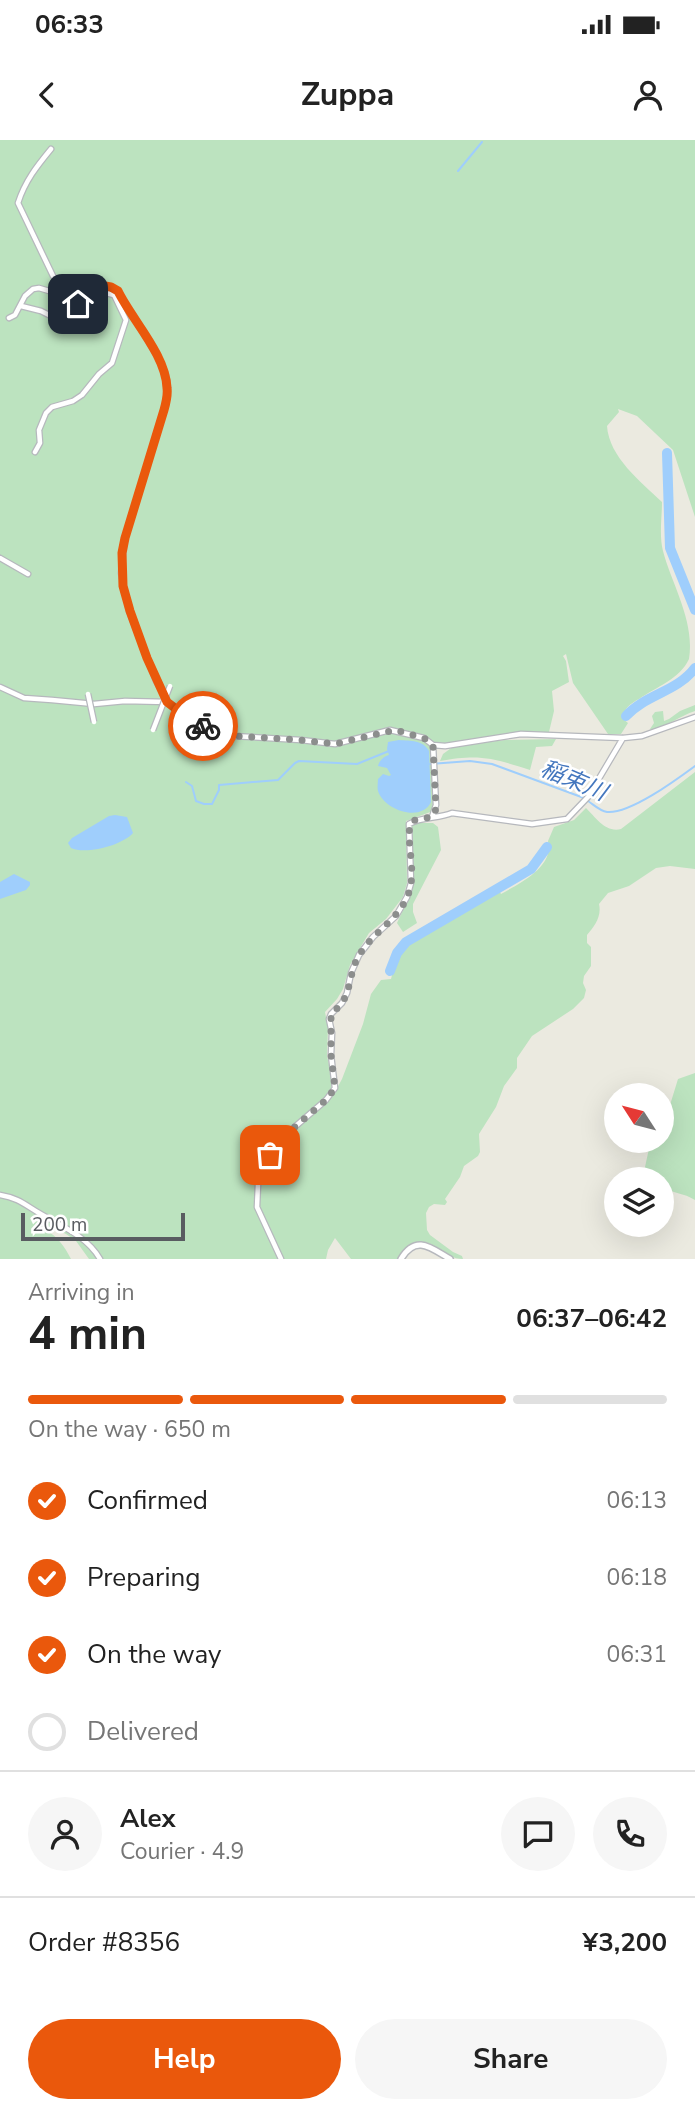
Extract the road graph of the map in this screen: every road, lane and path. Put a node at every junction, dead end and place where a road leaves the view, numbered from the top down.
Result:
1 (51, 149) dead end
2 (82, 276) dead end
3 (93, 284) junction
4 (73, 298) junction
5 (21, 306) junction
6 (51, 316) dead end
7 (9, 318) dead end
8 (35, 452) dead end
9 (0, 558) edge
10 (28, 574) dead end
11 (170, 686) dead end
12 (0, 687) edge
13 (88, 694) dead end
14 (167, 702) junction
15 (695, 717) edge
16 (94, 722) dead end
17 (153, 730) dead end
18 (623, 738) junction
19 (433, 745) junction
20 (432, 817) junction
21 (0, 1195) edge
22 (100, 1259) edge
23 (281, 1259) edge
24 (401, 1259) edge
25 (450, 1259) edge

1 - 3 street
2 - 4 street, bridge
3 - 4 street
3 - 8 street
3 - 14 street
4 - 5 street
5 - 6 street
5 - 7 street
9 - 10 street
11 - 17 street, bridge
12 - 14 street
13 - 16 street, bridge
14 - 19 street
15 - 18 street
18 - 19 street
18 - 20 street
19 - 20 street
20 - 23 street
21 - 22 street
24 - 25 street

